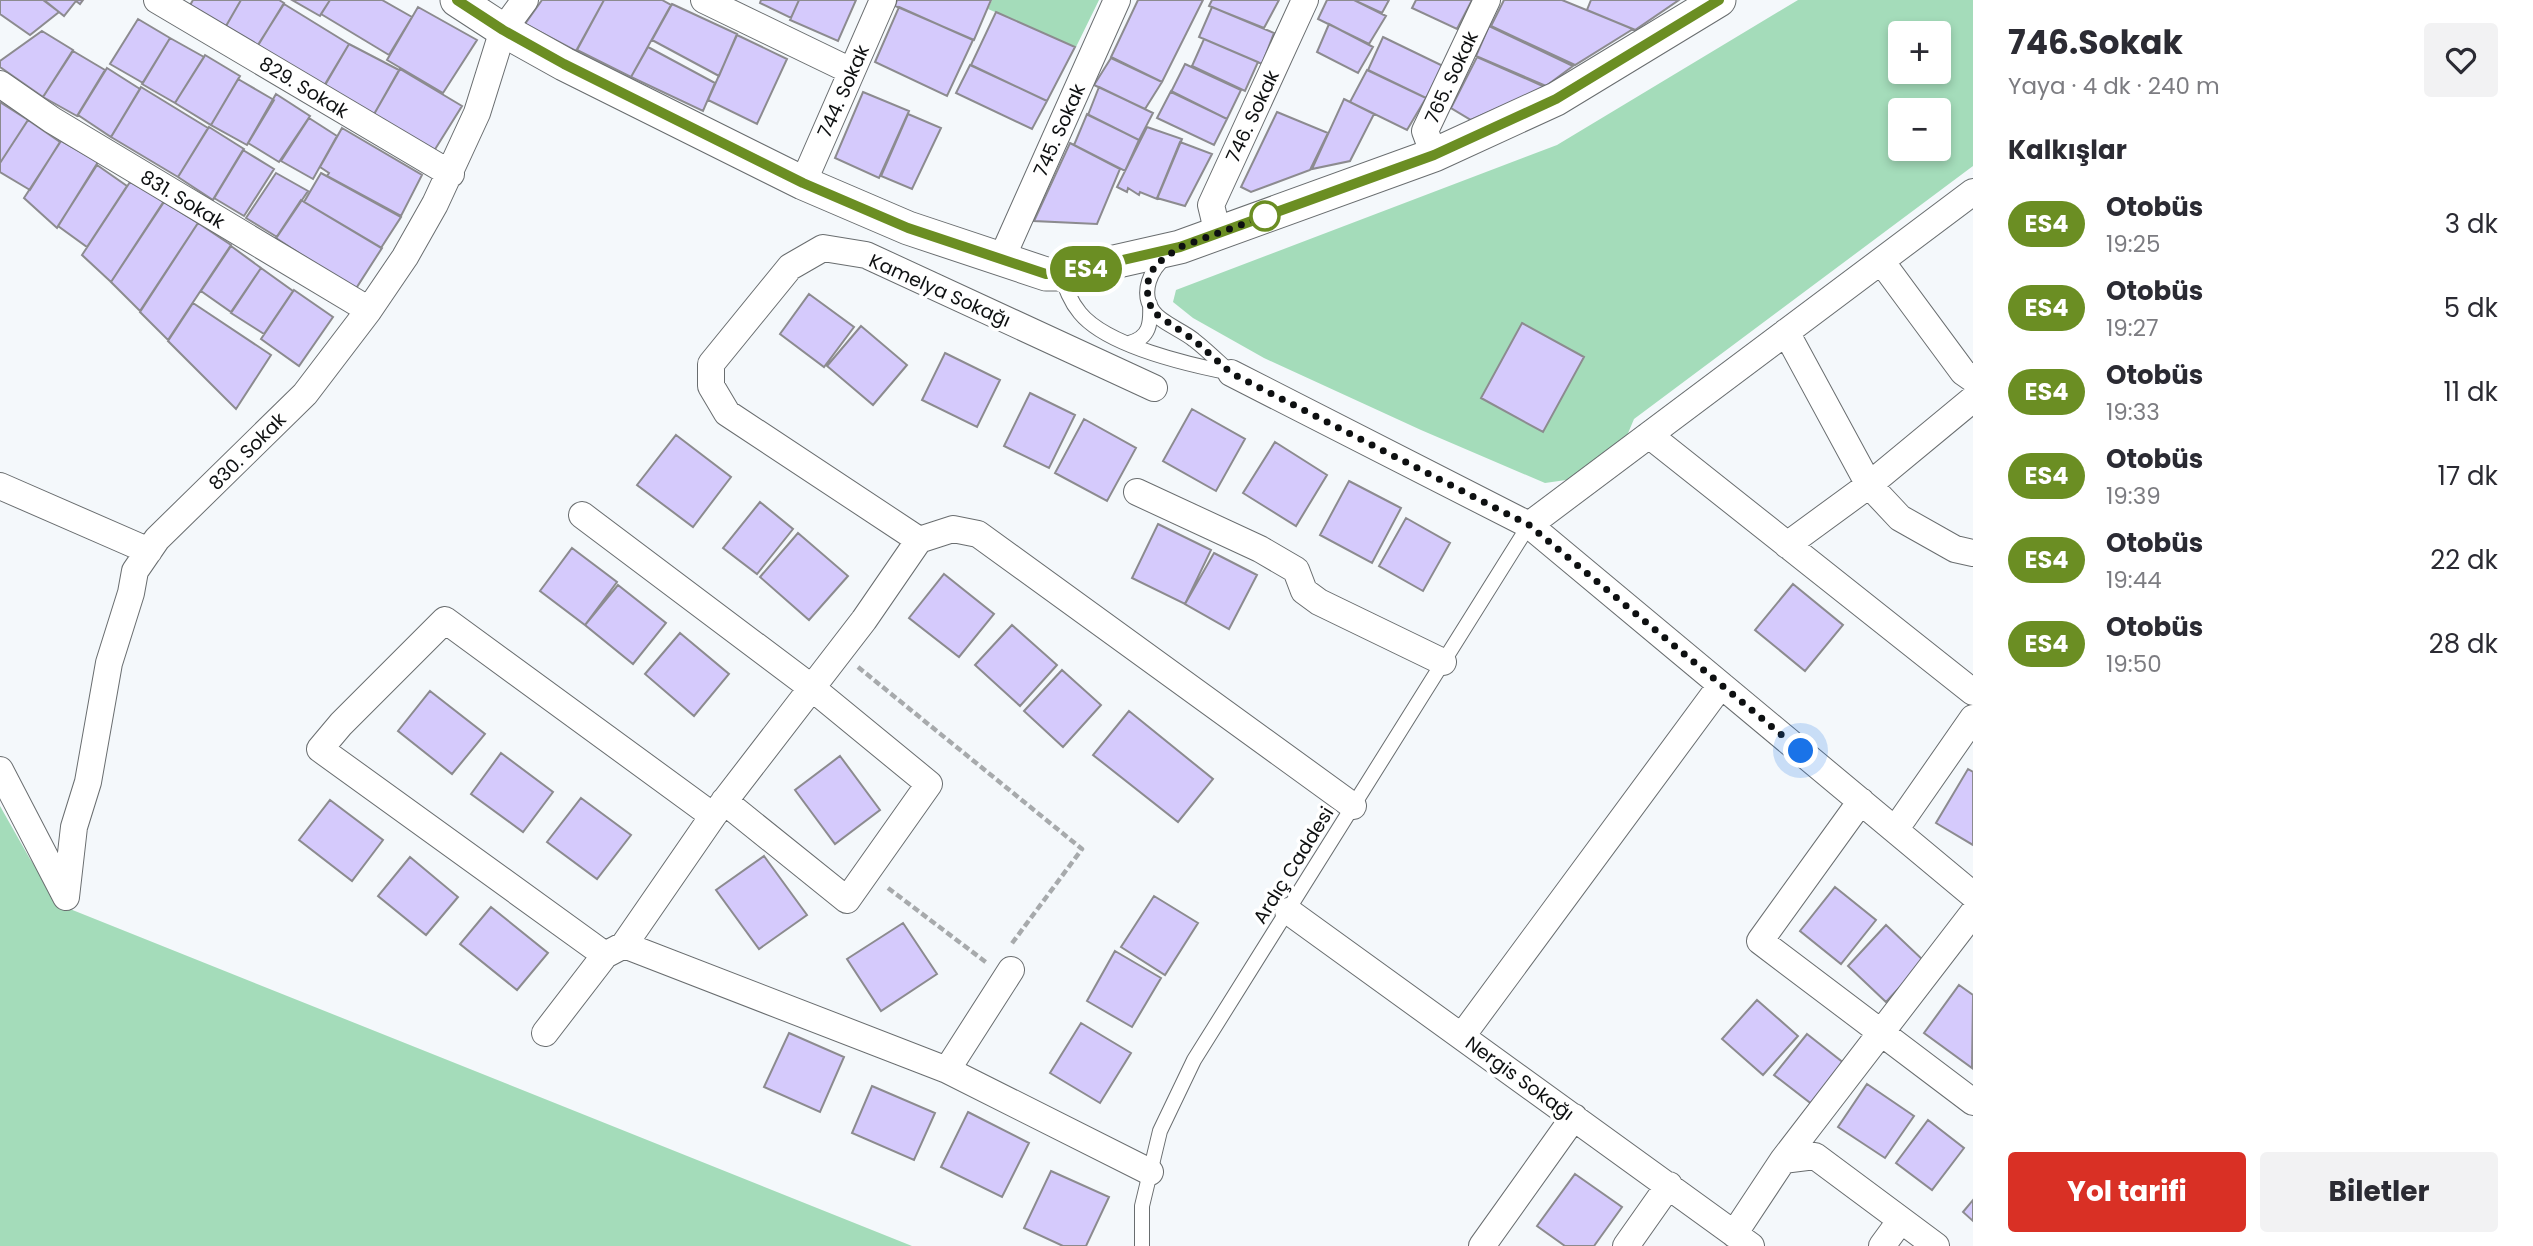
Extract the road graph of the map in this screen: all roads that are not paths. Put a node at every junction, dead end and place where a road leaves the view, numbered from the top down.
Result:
1 (157, 0) edge
2 (457, 0) edge
3 (525, 0) edge
4 (704, 0) edge
5 (883, 0) edge
6 (1116, 0) edge
7 (1305, 0) edge
8 (1487, 0) edge
9 (1719, 0) edge
10 (503, 30) junction
11 (852, 71) junction
12 (0, 84) edge
13 (1434, 155) junction
14 (451, 174) junction
15 (803, 183) junction
16 (1973, 192) edge
17 (1218, 234) junction
18 (1180, 247) junction
19 (1001, 260) junction
20 (1881, 261) junction
21 (1061, 274) junction
22 (1150, 303) junction
23 (369, 310) junction
24 (1786, 332) junction
25 (1129, 342) junction
26 (1231, 373) junction
27 (1973, 379) edge
28 (1154, 388) dead end
29 (1973, 399) edge
30 (1649, 435) junction
31 (1869, 485) junction
32 (0, 486) edge
33 (1137, 492) dead end
34 (582, 515) dead end
35 (1529, 525) junction
36 (919, 540) junction
37 (1787, 545) junction
38 (149, 551) junction
39 (1973, 553) edge
40 (1443, 662) junction
41 (1721, 685) junction
42 (811, 688) junction
43 (1973, 692) edge
44 (1969, 732) edge
45 (0, 770) edge
46 (1861, 801) junction
47 (1353, 806) junction
48 (718, 809) junction
49 (1895, 830) junction
50 (1973, 895) edge
51 (1288, 911) junction
52 (1973, 913) edge
53 (615, 950) junction
54 (1004, 963) road end
55 (545, 1032) dead end
56 (1880, 1032) junction
57 (1462, 1036) junction
58 (947, 1069) junction
59 (1973, 1102) edge
60 (1574, 1117) junction
61 (1783, 1160) junction
62 (1150, 1172) junction
63 (1669, 1185) junction
64 (1901, 1220) junction
65 (1742, 1240) edge
66 (1142, 1246) edge
67 (1482, 1246) edge
68 (1626, 1246) edge
69 (1882, 1246) edge
70 (1936, 1246) edge

1 - 14 street, 829. Sokak
2 - 10 street
3 - 10 street, 830. Sokak
4 - 11 street
5 - 11 street, 744. Sokak
6 - 19 street, 745. Sokak
7 - 17 street, 746. Sokak
8 - 13 street, 765. Sokak
9 - 13 street
10 - 14 street, 830. Sokak
10 - 15 street
11 - 15 street, 744. Sokak
12 - 23 street, 831. Sokak
13 - 17 street
14 - 23 street, 830. Sokak
15 - 19 street
16 - 20 street
17 - 18 street
18 - 21 street
18 - 22 lane
19 - 21 street
20 - 24 street
20 - 27 street
21 - 25 lane
22 - 25 lane
22 - 26 lane
23 - 38 street, 830. Sokak
24 - 30 street
24 - 31 street
25 - 26 lane
26 - 35 street
28 - 36 street, Kamelya Sokağı
29 - 31 street
30 - 35 street
30 - 37 street
31 - 37 street
31 - 39 street
32 - 38 street
33 - 40 street
34 - 42 street
35 - 40 lane, Ardıç Caddesi
35 - 41 street
36 - 42 street
36 - 47 street
37 - 43 street
38 - 45 street, 830. Sokak
40 - 47 lane, Ardıç Caddesi
41 - 46 street
41 - 57 street
42 - 48 street
42 - 48 street
44 - 49 street
46 - 49 street
46 - 56 street
47 - 51 lane, Ardıç Caddesi
48 - 53 street
48 - 53 street
49 - 50 street
51 - 57 street, Nergis Sokağı
51 - 62 lane, Ardıç Caddesi
52 - 56 street
53 - 55 street
53 - 58 street
54 - 58 street
56 - 59 street
56 - 61 street
57 - 60 street, Nergis Sokağı
58 - 62 street
60 - 63 street, Nergis Sokağı
60 - 67 street
61 - 64 street
61 - 65 street
62 - 66 lane, Ardıç Caddesi
63 - 65 street, Nergis Sokağı
63 - 68 street
64 - 69 street
64 - 70 street

